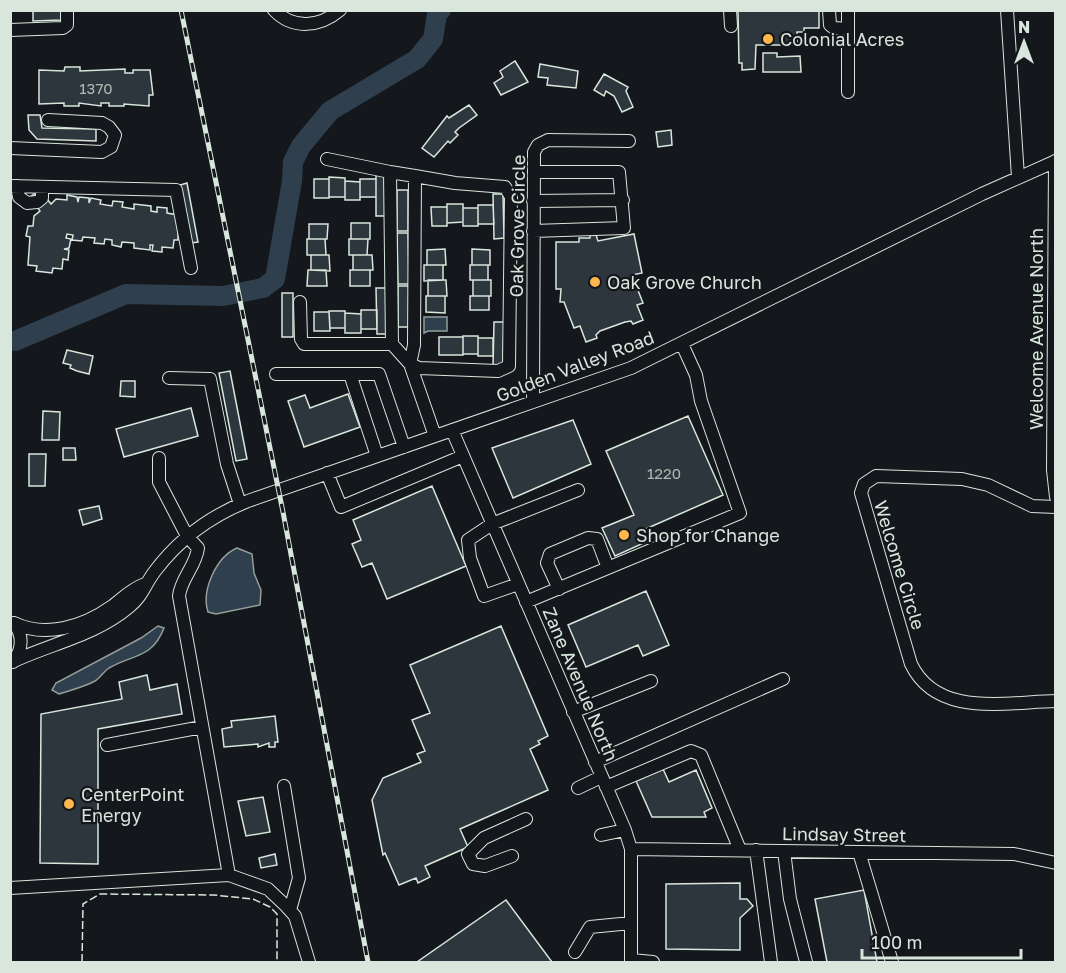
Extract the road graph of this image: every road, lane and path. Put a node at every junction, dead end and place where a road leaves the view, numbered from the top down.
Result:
1 (67, 10) edge
2 (340, 10) edge
3 (730, 10) edge
4 (829, 10) edge
5 (848, 10) edge
6 (1007, 10) edge
7 (275, 12) edge
8 (730, 26) dead end
9 (848, 29) junction
10 (10, 30) edge
11 (848, 92) dead end
12 (48, 120) dead end
13 (629, 141) dead end
14 (10, 148) edge
15 (327, 159) dead end
16 (1055, 161) edge
17 (390, 172) junction
18 (534, 172) junction
19 (415, 176) junction
20 (1018, 177) junction
21 (14, 186) edge
22 (622, 200) junction
23 (533, 201) junction
24 (533, 231) junction
25 (191, 268) dead end
26 (300, 302) dead end
27 (392, 344) junction
28 (682, 344) junction
29 (410, 363) junction
30 (276, 374) dead end
31 (350, 374) junction
32 (169, 378) dead end
33 (533, 402) junction
34 (452, 430) junction
35 (435, 436) junction
36 (404, 447) junction
37 (377, 456) junction
38 (463, 456) junction
39 (159, 458) dead end
40 (327, 473) junction
41 (578, 490) dead end
42 (1056, 497) edge
43 (240, 504) junction
44 (1056, 507) edge
45 (492, 524) junction
46 (187, 536) junction
47 (609, 568) junction
48 (145, 584) junction
49 (518, 584) junction
50 (559, 589) junction
51 (526, 602) junction
52 (12, 620) edge
53 (12, 664) edge
54 (783, 679) dead end
55 (651, 681) dead end
56 (1056, 701) edge
57 (573, 712) junction
58 (202, 727) junction
59 (107, 745) dead end
60 (595, 762) junction
61 (604, 782) junction
62 (284, 786) dead end
63 (578, 788) dead end
64 (526, 819) dead end
65 (624, 830) junction
66 (601, 835) dead end
67 (631, 849) junction
68 (740, 850) junction
69 (756, 850) junction
70 (784, 851) junction
71 (859, 852) junction
72 (512, 856) dead end
73 (1056, 863) edge
74 (229, 875) junction
75 (10, 888) edge
76 (290, 910) junction
77 (631, 923) junction
78 (575, 951) dead end
79 (631, 961) edge
80 (309, 963) edge
81 (653, 963) edge
82 (771, 963) edge
83 (806, 963) edge
84 (892, 963) edge

1 - 10 street
2 - 7 street
3 - 8 street
4 - 9 street
5 - 9 street
6 - 20 street
9 - 11 street
12 - 14 street
13 - 18 street, Oak Grove Circle
15 - 17 street
16 - 20 street, Golden Valley Road
16 - 42 street, Welcome Avenue North
17 - 19 street
17 - 27 street
18 - 22 street
18 - 23 street, Oak Grove Circle
19 - 29 street
19 - 29 street
20 - 28 street, Golden Valley Road
21 - 25 street
22 - 23 street
22 - 24 street
23 - 24 street, Oak Grove Circle
24 - 33 street, Oak Grove Circle
26 - 27 street
27 - 29 street
28 - 33 street, Golden Valley Road
28 - 47 street
29 - 35 street
30 - 31 street
31 - 36 street
31 - 37 street
32 - 43 street
33 - 34 street, Golden Valley Road
34 - 35 street, Golden Valley Road
34 - 38 street, Zane Avenue North
35 - 36 street, Golden Valley Road
36 - 37 street, Golden Valley Road
37 - 40 street, Golden Valley Road
38 - 40 street
38 - 45 street, Zane Avenue North
39 - 46 street
40 - 43 street, Golden Valley Road
41 - 45 street
43 - 46 street, Golden Valley Road
44 - 56 street, Welcome Circle
45 - 49 street, Zane Avenue North
45 - 49 street
46 - 48 street, Golden Valley Road
46 - 58 street
47 - 50 street
47 - 50 street
48 - 52 street, Golden Valley Road
48 - 53 street, Golden Valley Road
49 - 51 street, Zane Avenue North
50 - 51 street
51 - 57 street, Zane Avenue North
52 - 53 street
54 - 60 street
55 - 57 street
57 - 60 street, Zane Avenue North
58 - 59 street
58 - 74 street
60 - 61 street, Zane Avenue North
61 - 63 street
61 - 65 street, Zane Avenue North
61 - 68 street
62 - 76 street
64 - 72 street
65 - 66 street
65 - 67 street, Zane Avenue North
67 - 68 street, Lindsay Street
67 - 77 street, Zane Avenue North
68 - 69 street, Lindsay Street
69 - 70 street, Lindsay Street
69 - 82 street
70 - 71 street, Lindsay Street
70 - 83 street
71 - 73 street, Lindsay Street
71 - 84 street
74 - 75 street
74 - 76 street
76 - 80 street
77 - 78 street
77 - 79 street, Zane Avenue North
79 - 81 street

